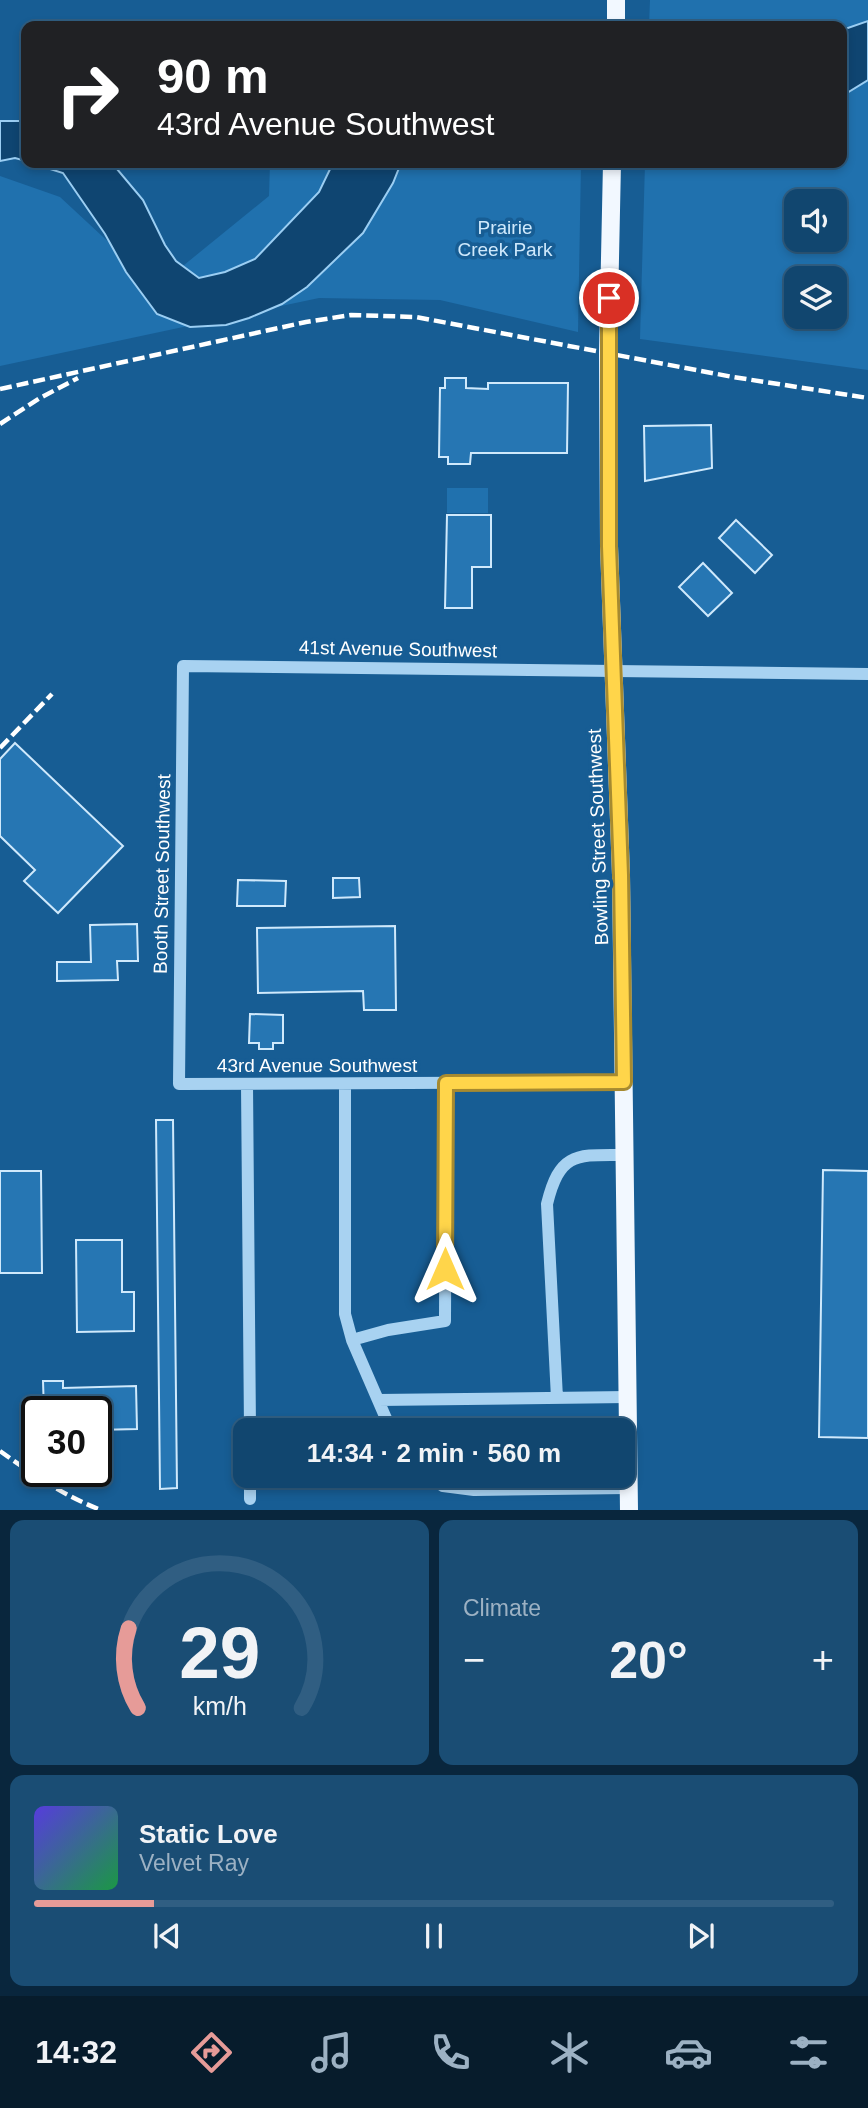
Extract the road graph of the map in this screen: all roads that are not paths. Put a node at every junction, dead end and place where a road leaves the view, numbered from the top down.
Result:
1 (617, 0) edge
2 (616, 21) edge
3 (611, 168) edge
4 (183, 666) joint
5 (613, 671) junction
6 (868, 674) edge
7 (624, 1082) junction
8 (446, 1083) junction
9 (179, 1084) joint
10 (345, 1084) junction
11 (247, 1085) junction
12 (625, 1155) junction
13 (352, 1340) junction
14 (627, 1397) junction
15 (557, 1398) junction
16 (378, 1400) junction
17 (250, 1418) edge
18 (386, 1418) edge
19 (627, 1418) edge
20 (250, 1488) edge
21 (458, 1488) edge
22 (628, 1488) joint
23 (250, 1499) dead end
24 (629, 1510) edge

1 - 2 main road
3 - 5 main road, Bowling Street Southwest
4 - 5 street, 41st Avenue Southwest
4 - 9 street, Booth Street Southwest
5 - 6 street, 41st Avenue Southwest
5 - 7 main road, Bowling Street Southwest
7 - 8 street, 43rd Avenue Southwest
7 - 12 main road, Bowling Street Southwest
8 - 10 street, 43rd Avenue Southwest
8 - 13 street
9 - 11 street, 43rd Avenue Southwest
10 - 11 street, 43rd Avenue Southwest
10 - 13 street
11 - 17 street
12 - 14 main road, Bowling Street Southwest
12 - 15 street
13 - 16 street
14 - 15 street
14 - 19 main road, Bowling Street Southwest
15 - 16 street
16 - 18 street
20 - 23 street
21 - 22 street
22 - 24 main road, Bowling Street Southwest

